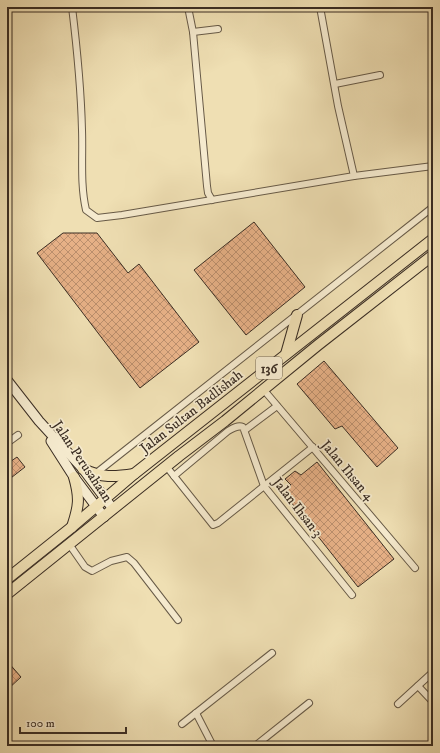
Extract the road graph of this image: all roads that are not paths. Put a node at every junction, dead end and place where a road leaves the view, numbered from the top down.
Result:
1 (72, 7) edge
2 (188, 7) edge
3 (327, 7) edge
4 (320, 8) edge
5 (218, 29) dead end
6 (193, 32) junction
7 (380, 75) dead end
8 (335, 84) junction
9 (433, 166) edge
10 (354, 176) junction
11 (212, 200) junction
12 (433, 207) edge
13 (433, 238) edge
14 (433, 255) edge
15 (297, 315) junction
16 (286, 354) junction
17 (7, 380) edge
18 (263, 388) junction
19 (277, 406) junction
20 (39, 421) junction
21 (243, 428) junction
22 (18, 435) dead end
23 (7, 443) edge
24 (313, 447) junction
25 (166, 466) junction
26 (83, 469) junction
27 (96, 474) junction
28 (134, 474) junction
29 (174, 476) junction
30 (74, 477) junction
31 (264, 486) junction
32 (106, 499) junction
33 (97, 506) junction
34 (113, 509) junction
35 (104, 516) junction
36 (72, 527) junction
37 (69, 544) junction
38 (415, 568) dead end
39 (7, 579) edge
40 (7, 594) edge
41 (352, 595) dead end
42 (178, 620) dead end
43 (272, 653) dead end
44 (433, 672) edge
45 (418, 686) junction
46 (433, 702) edge
47 (309, 703) dead end
48 (398, 704) dead end
49 (196, 713) junction
50 (182, 724) dead end
51 (213, 746) edge
52 (255, 746) edge

1 - 11 street
2 - 6 street
3 - 4 street
4 - 8 street
5 - 6 street
6 - 11 street
7 - 8 street
8 - 10 street
9 - 10 street
10 - 11 street
12 - 15 street
13 - 16 main road, Jalan Sultan Badlishah / 136
14 - 18 main road, Jalan Sultan Badlishah / 136
15 - 16 main road
15 - 27 street
16 - 28 main road, Jalan Sultan Badlishah / 136
17 - 20 main road, Jalan Perusahaan
18 - 19 street, Jalan Ihsan 4
18 - 25 main road, Jalan Sultan Badlishah / 136
19 - 21 street
19 - 24 street, Jalan Ihsan 4
20 - 26 main road, Jalan Perusahaan
20 - 30 main road, Jalan Perusahaan
21 - 29 street
21 - 31 street, Jalan Ihsan 3
22 - 23 street
24 - 31 street
24 - 38 street, Jalan Ihsan 4
25 - 29 street
25 - 34 main road, Jalan Sultan Badlishah / 136
26 - 27 main road
26 - 32 main road, Jalan Perusahaan
27 - 28 main road
28 - 32 main road, Jalan Sultan Badlishah / 136
29 - 31 street
30 - 33 main road, Jalan Perusahaan
30 - 36 main road
31 - 41 street, Jalan Ihsan 3
32 - 33 main road, Jalan Sultan Badlishah / 136
32 - 34 main road, Jalan Perusahaan
33 - 35 main road, Jalan Perusahaan
33 - 36 main road, Jalan Sultan Badlishah / 136
34 - 35 main road, Jalan Sultan Badlishah / 136
35 - 37 main road, Jalan Sultan Badlishah / 136
36 - 39 main road, Jalan Sultan Badlishah / 136
37 - 40 main road, Jalan Sultan Badlishah / 136
37 - 42 street
43 - 49 street
44 - 45 street
45 - 46 street
45 - 48 street
47 - 52 street
49 - 50 street
49 - 51 street

